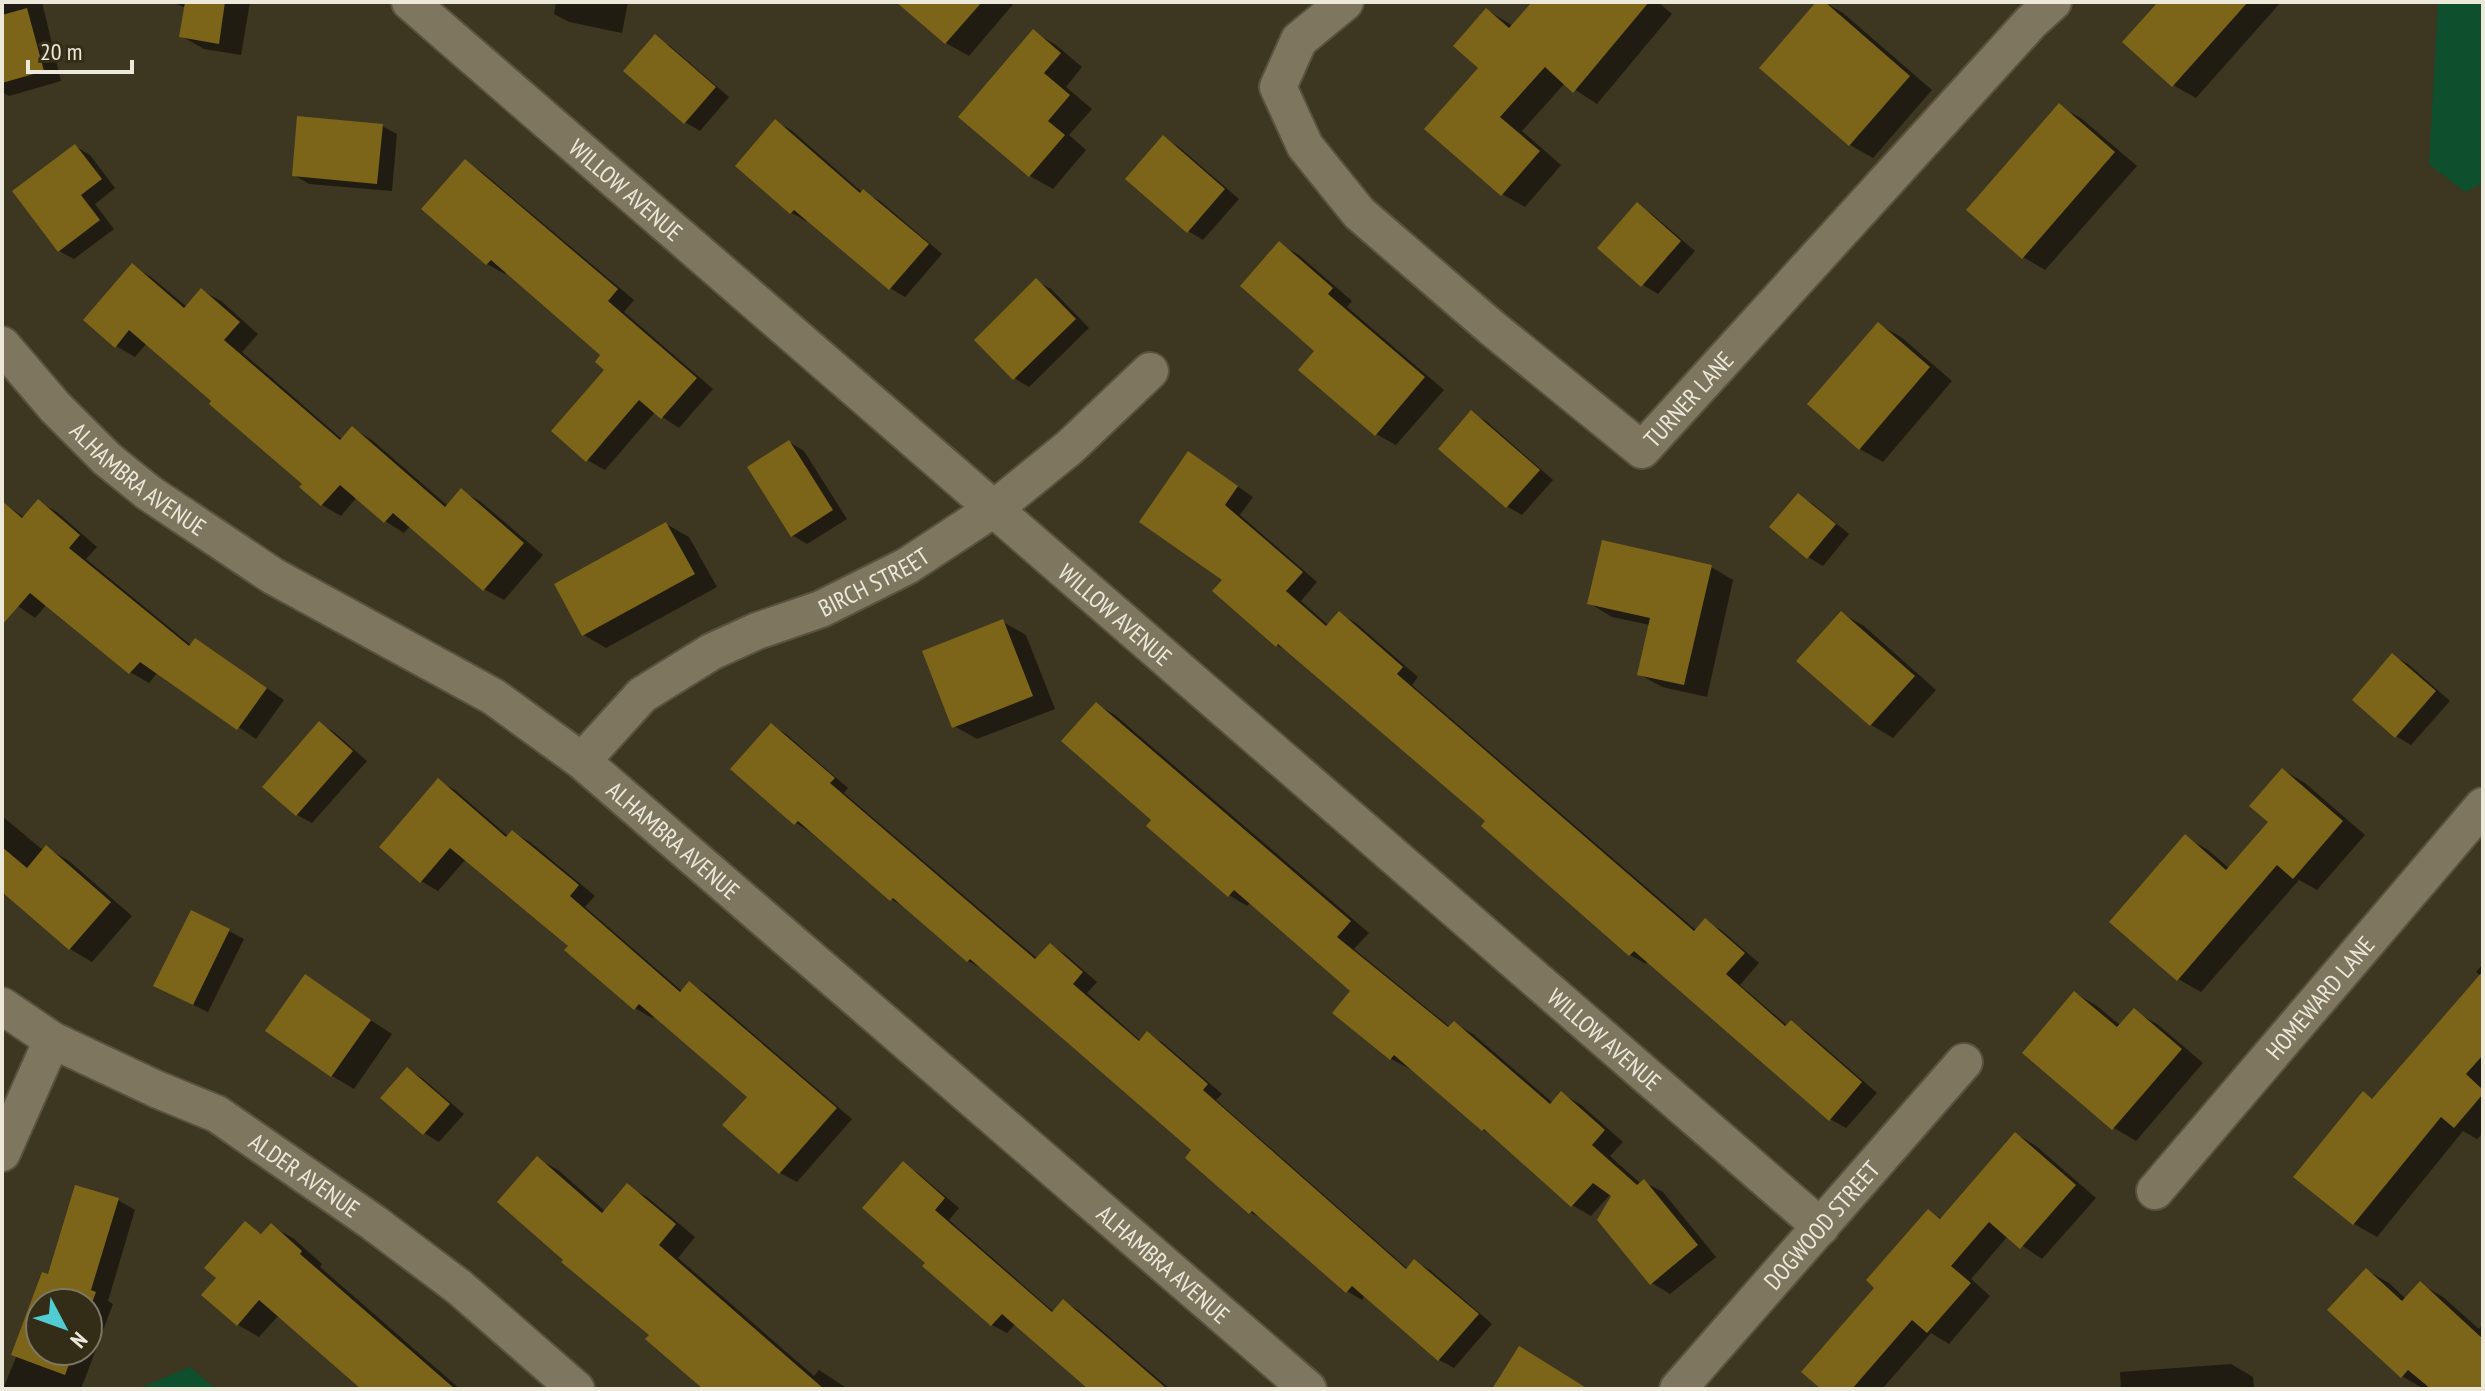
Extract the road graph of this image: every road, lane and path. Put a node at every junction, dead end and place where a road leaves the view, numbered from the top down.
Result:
1 (410, 2) edge
2 (1345, 2) edge
3 (2053, 2) edge
4 (2, 345) edge
5 (1150, 371) dead end
6 (995, 508) junction
7 (582, 761) junction
8 (2483, 806) edge
9 (2, 1006) edge
10 (52, 1040) junction
11 (1964, 1062) dead end
12 (2, 1153) edge
13 (2155, 1191) dead end
14 (1821, 1227) junction
15 (576, 1389) edge
16 (1308, 1389) edge
17 (1678, 1389) edge

1 - 6 street, WILLOW AVENUE
2 - 3 street, TURNER LANE
4 - 7 street, ALHAMBRA AVENUE
5 - 6 street, BIRCH STREET
6 - 7 street, BIRCH STREET
6 - 14 street, WILLOW AVENUE
7 - 16 street, ALHAMBRA AVENUE
8 - 13 street, HOMEWARD LANE
9 - 10 street, ALDER AVENUE
10 - 12 street
10 - 15 street, ALDER AVENUE
11 - 14 street, DOGWOOD STREET
14 - 17 street, DOGWOOD STREET

